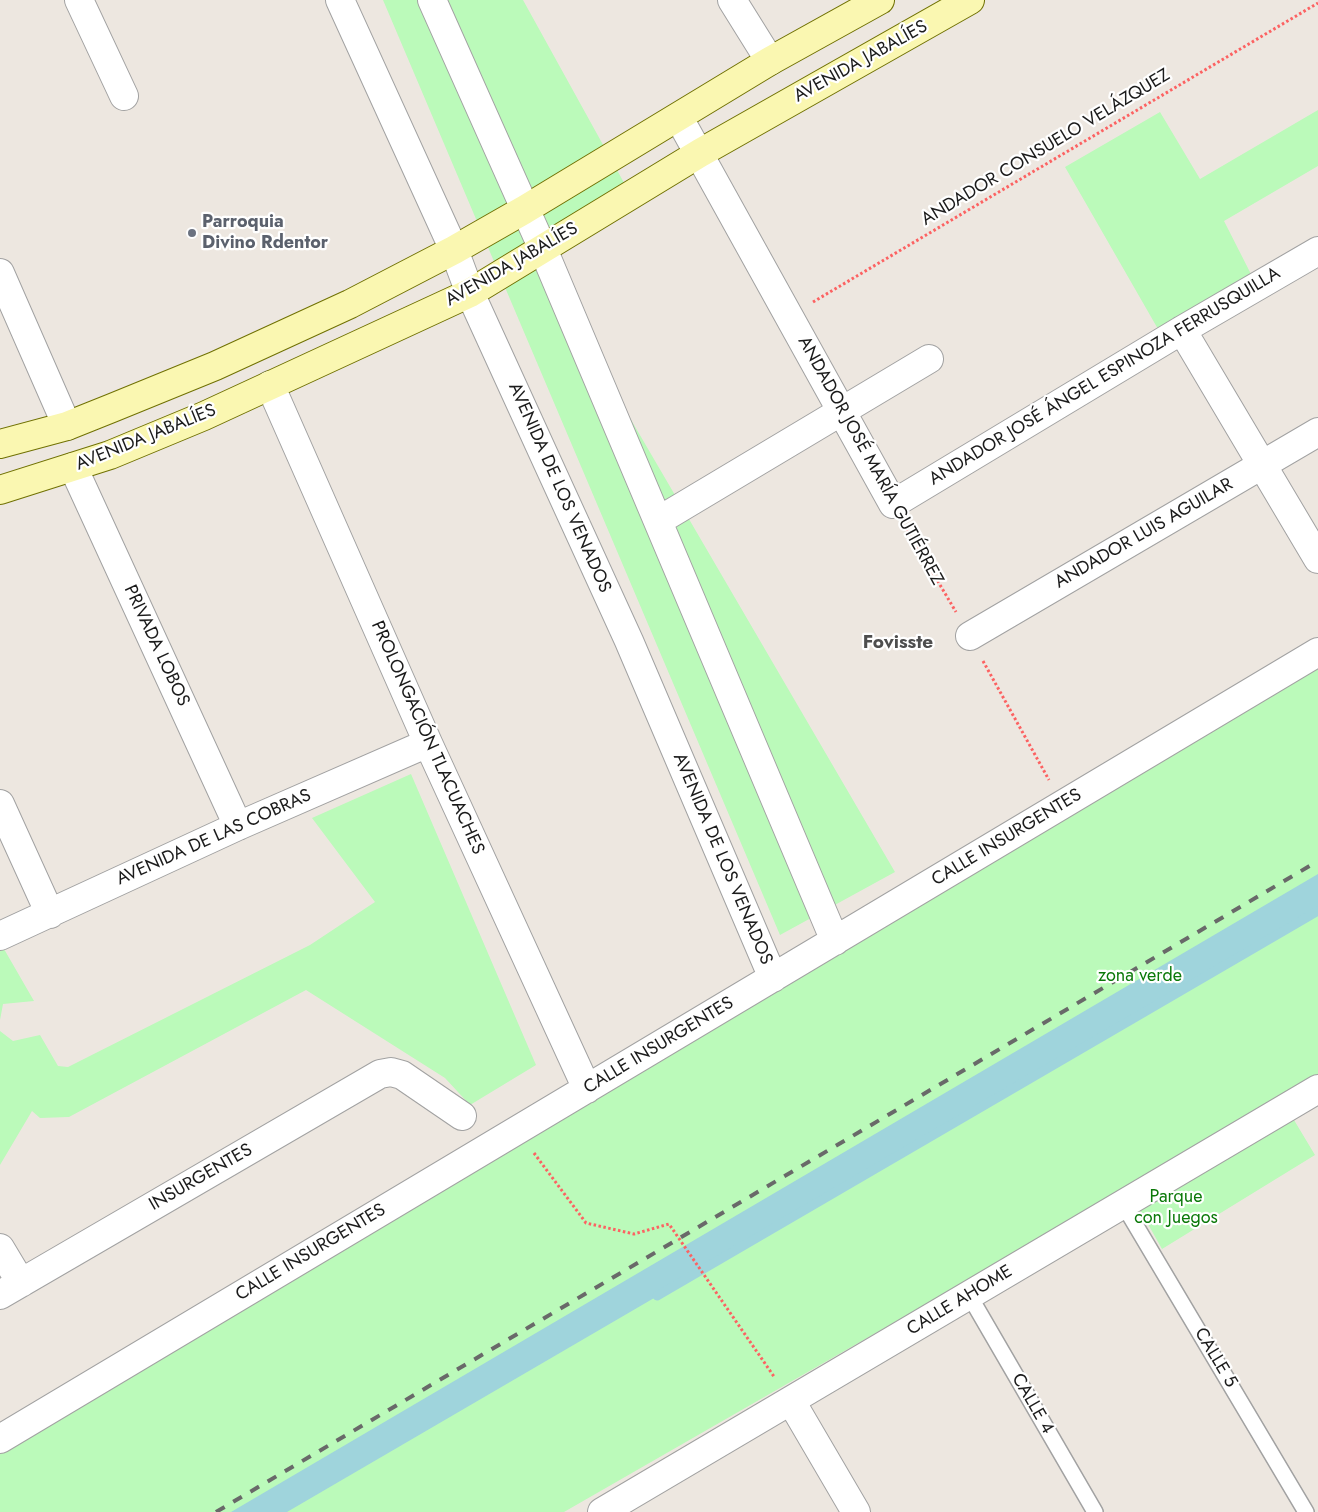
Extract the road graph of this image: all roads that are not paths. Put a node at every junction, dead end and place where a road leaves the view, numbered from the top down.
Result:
1 (79, 0) edge
2 (340, 0) edge
3 (432, 0) edge
4 (732, 0) edge
5 (880, 0) edge
6 (970, 0) edge
7 (770, 61) junction
8 (124, 96) dead end
9 (679, 118) junction
10 (700, 153) junction
11 (524, 210) junction
12 (542, 249) junction
13 (454, 250) junction
14 (1318, 251) edge
15 (0, 273) edge
16 (470, 293) junction
17 (1182, 330) junction
18 (929, 358) dead end
19 (270, 385) junction
20 (840, 411) junction
21 (68, 426) junction
22 (1318, 432) edge
23 (0, 444) edge
24 (1262, 466) junction
25 (73, 467) junction
26 (0, 490) edge
27 (893, 504) joint
28 (658, 521) junction
29 (1318, 559) edge
30 (970, 636) road end
31 (1318, 652) edge
32 (428, 743) junction
33 (0, 804) edge
34 (238, 826) junction
35 (50, 914) junction
36 (0, 936) edge
37 (835, 941) junction
38 (772, 978) junction
39 (587, 1089) junction
40 (1315, 1098) edge
41 (462, 1116) dead end
42 (1124, 1204) junction
43 (0, 1248) edge
44 (10, 1289) edge
45 (969, 1295) junction
46 (791, 1401) junction
47 (0, 1439) edge
48 (609, 1510) edge
49 (856, 1512) edge
50 (1095, 1512) edge
51 (1306, 1512) edge

1 - 8 street
2 - 13 street, AVENIDA DE LOS VENADOS
3 - 11 street
4 - 7 street
5 - 7 street
6 - 10 street, AVENIDA JABALÍES
7 - 9 street
9 - 10 street, ANDADOR JOSÉ MARÍA GUTIÉRREZ
9 - 11 street
10 - 12 street, AVENIDA JABALÍES
10 - 20 street, ANDADOR JOSÉ MARÍA GUTIÉRREZ
11 - 12 street
11 - 13 street
12 - 16 street, AVENIDA JABALÍES
12 - 28 street
13 - 16 street, AVENIDA DE LOS VENADOS
13 - 21 street
14 - 17 street, ANDADOR JOSÉ ÁNGEL ESPINOZA FERRUSQUILLA
15 - 21 street
16 - 19 street, AVENIDA JABALÍES
16 - 38 street, AVENIDA DE LOS VENADOS
17 - 24 street
17 - 27 street, ANDADOR JOSÉ ÁNGEL ESPINOZA FERRUSQUILLA
18 - 20 street
19 - 25 street, AVENIDA JABALÍES
19 - 32 street, PROLONGACIÓN TLACUACHES
20 - 27 street, ANDADOR JOSÉ MARÍA GUTIÉRREZ
20 - 28 street
21 - 23 street
22 - 24 street, ANDADOR LUIS AGUILAR
24 - 29 street
24 - 30 street, ANDADOR LUIS AGUILAR
25 - 26 street, AVENIDA JABALÍES
25 - 34 street, PRIVADA LOBOS
28 - 37 street
31 - 37 street, CALLE INSURGENTES
32 - 34 street, AVENIDA DE LAS COBRAS
32 - 39 street, PROLONGACIÓN TLACUACHES
33 - 35 street
34 - 35 street, AVENIDA DE LAS COBRAS
35 - 36 street, AVENIDA DE LAS COBRAS
37 - 38 street, CALLE INSURGENTES
38 - 39 street, CALLE INSURGENTES
39 - 47 street, CALLE INSURGENTES
40 - 42 street, CALLE AHOME
41 - 44 street, INSURGENTES
42 - 45 street, CALLE AHOME
42 - 51 lane, CALLE 5
43 - 44 street, INSURGENTES
45 - 46 street, CALLE AHOME
45 - 50 lane, CALLE 4
46 - 48 street, CALLE AHOME
46 - 49 street

